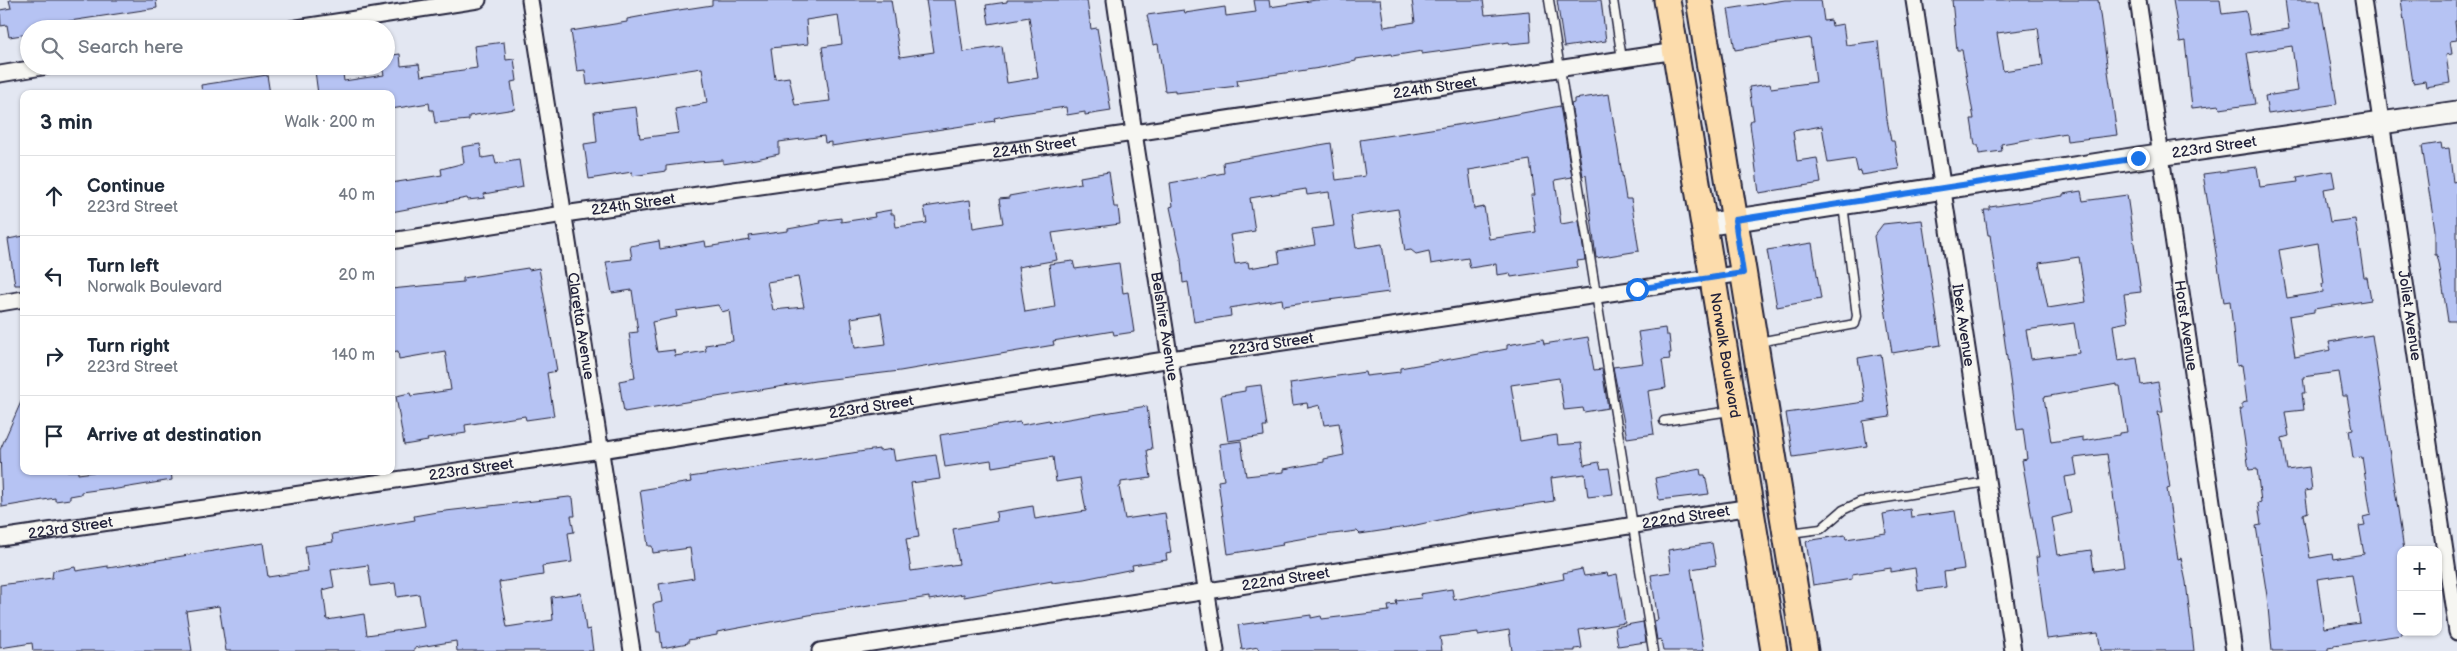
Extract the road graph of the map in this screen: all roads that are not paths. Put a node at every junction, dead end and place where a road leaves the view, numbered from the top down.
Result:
1 (478, 0) edge
2 (530, 0) edge
3 (1115, 0) edge
4 (1549, 0) edge
5 (1613, 0) edge
6 (1667, 0) edge
7 (1699, 0) edge
8 (1914, 0) edge
9 (2138, 0) edge
10 (2363, 0) edge
11 (349, 20) edge
12 (1676, 51) junction
13 (1622, 60) junction
14 (1560, 69) junction
15 (20, 71) edge
16 (0, 74) edge
17 (2457, 112) edge
18 (2382, 123) junction
19 (1134, 133) junction
20 (2162, 155) junction
21 (1942, 187) junction
22 (1842, 203) junction
23 (564, 214) junction
24 (1735, 220) junction
25 (1704, 225) junction
26 (395, 240) edge
27 (1743, 273) junction
28 (1713, 278) junction
29 (1597, 295) junction
30 (20, 300) edge
31 (0, 303) edge
32 (1755, 343) junction
33 (1171, 359) junction
34 (1735, 410) junction
35 (1664, 421) dead end
36 (601, 450) junction
37 (1987, 482) junction
38 (1751, 507) junction
39 (1633, 526) junction
40 (1786, 534) junction
41 (0, 538) edge
42 (1207, 591) junction
43 (2457, 632) edge
44 (632, 651) edge
45 (820, 651) edge
46 (1216, 651) edge
47 (1653, 651) edge
48 (1774, 651) edge
49 (1805, 651) edge
50 (2013, 651) edge
51 (2234, 651) edge

1 - 11 street
2 - 23 street, Claretta Avenue
3 - 19 street, Belshire Avenue
4 - 14 lane
5 - 13 lane
6 - 12 main road, Norwalk Boulevard
7 - 24 main road, Norwalk Boulevard
8 - 21 street, Ibex Avenue
9 - 20 street, Horst Avenue
10 - 18 street, Joliet Avenue
12 - 13 street, 224th Street
12 - 25 main road, Norwalk Boulevard
13 - 14 street, 224th Street
14 - 19 street, 224th Street
14 - 29 lane
15 - 16 street
17 - 18 street, 223rd Street
18 - 20 street, 223rd Street
18 - 43 street, Joliet Avenue
19 - 23 street, 224th Street
19 - 33 street, Belshire Avenue
20 - 21 street, 223rd Street
20 - 51 street, Horst Avenue
21 - 22 street, 223rd Street
21 - 37 street, Ibex Avenue
22 - 24 street, 223rd Street
22 - 32 lane
23 - 26 street, 224th Street
23 - 36 street, Claretta Avenue
24 - 25 street, 223rd Street
24 - 27 main road, Norwalk Boulevard
25 - 28 main road, Norwalk Boulevard
27 - 28 street, 223rd Street
27 - 32 main road, Norwalk Boulevard
28 - 29 street, 223rd Street
28 - 34 main road, Norwalk Boulevard
29 - 33 street, 223rd Street
29 - 39 lane
30 - 31 street
32 - 40 main road, Norwalk Boulevard
33 - 36 street, 223rd Street
33 - 42 street, Belshire Avenue
34 - 35 lane
34 - 38 main road, Norwalk Boulevard
36 - 41 street, 223rd Street
36 - 44 street, Claretta Avenue
37 - 40 lane
37 - 50 street, Ibex Avenue
38 - 39 street, 222nd Street
38 - 48 main road, Norwalk Boulevard
39 - 42 street, 222nd Street
39 - 47 lane
40 - 49 main road, Norwalk Boulevard
42 - 45 street, 222nd Street
42 - 46 street, Belshire Avenue

